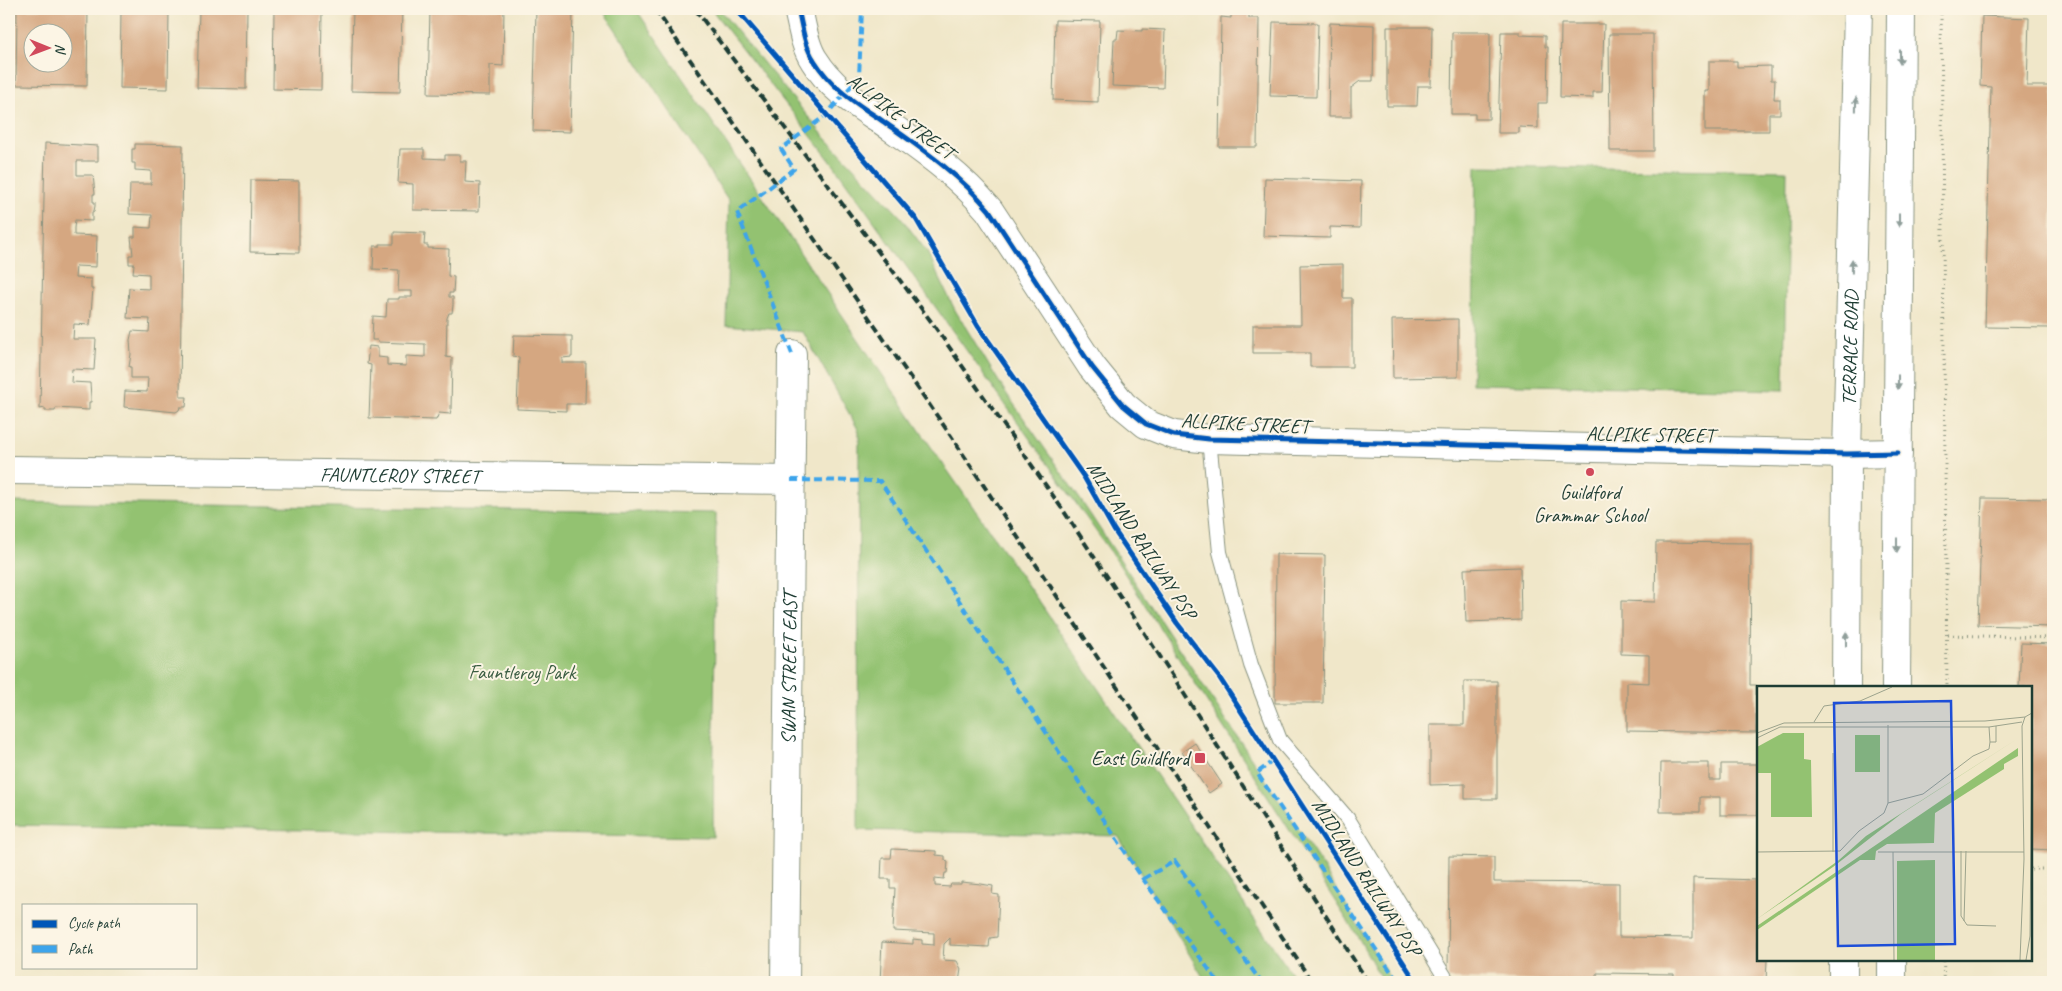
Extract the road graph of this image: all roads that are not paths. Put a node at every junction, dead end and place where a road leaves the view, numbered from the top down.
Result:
1 (798, 9) edge
2 (1858, 9) edge
3 (1901, 9) edge
4 (792, 354) dead end
5 (1209, 439) junction
6 (1898, 453) junction
7 (1847, 454) junction
8 (9, 470) edge
9 (791, 480) junction
10 (1846, 686) edge
11 (1896, 686) edge
12 (1843, 961) edge
13 (1892, 961) edge
14 (785, 982) edge
15 (1448, 982) edge
16 (1842, 982) edge
17 (1892, 982) edge

1 - 5 street, ALLPIKE STREET
7 -> 2 street, TERRACE ROAD
3 -> 6 street
4 - 9 street, SWAN STREET EAST
5 - 7 street, ALLPIKE STREET
5 - 15 lane
6 - 7 street, ALLPIKE STREET
6 -> 11 street
10 -> 7 street, TERRACE ROAD
8 - 9 street, FAUNTLEROY STREET
9 - 14 street, SWAN STREET EAST
12 - 16 street
13 - 17 street

